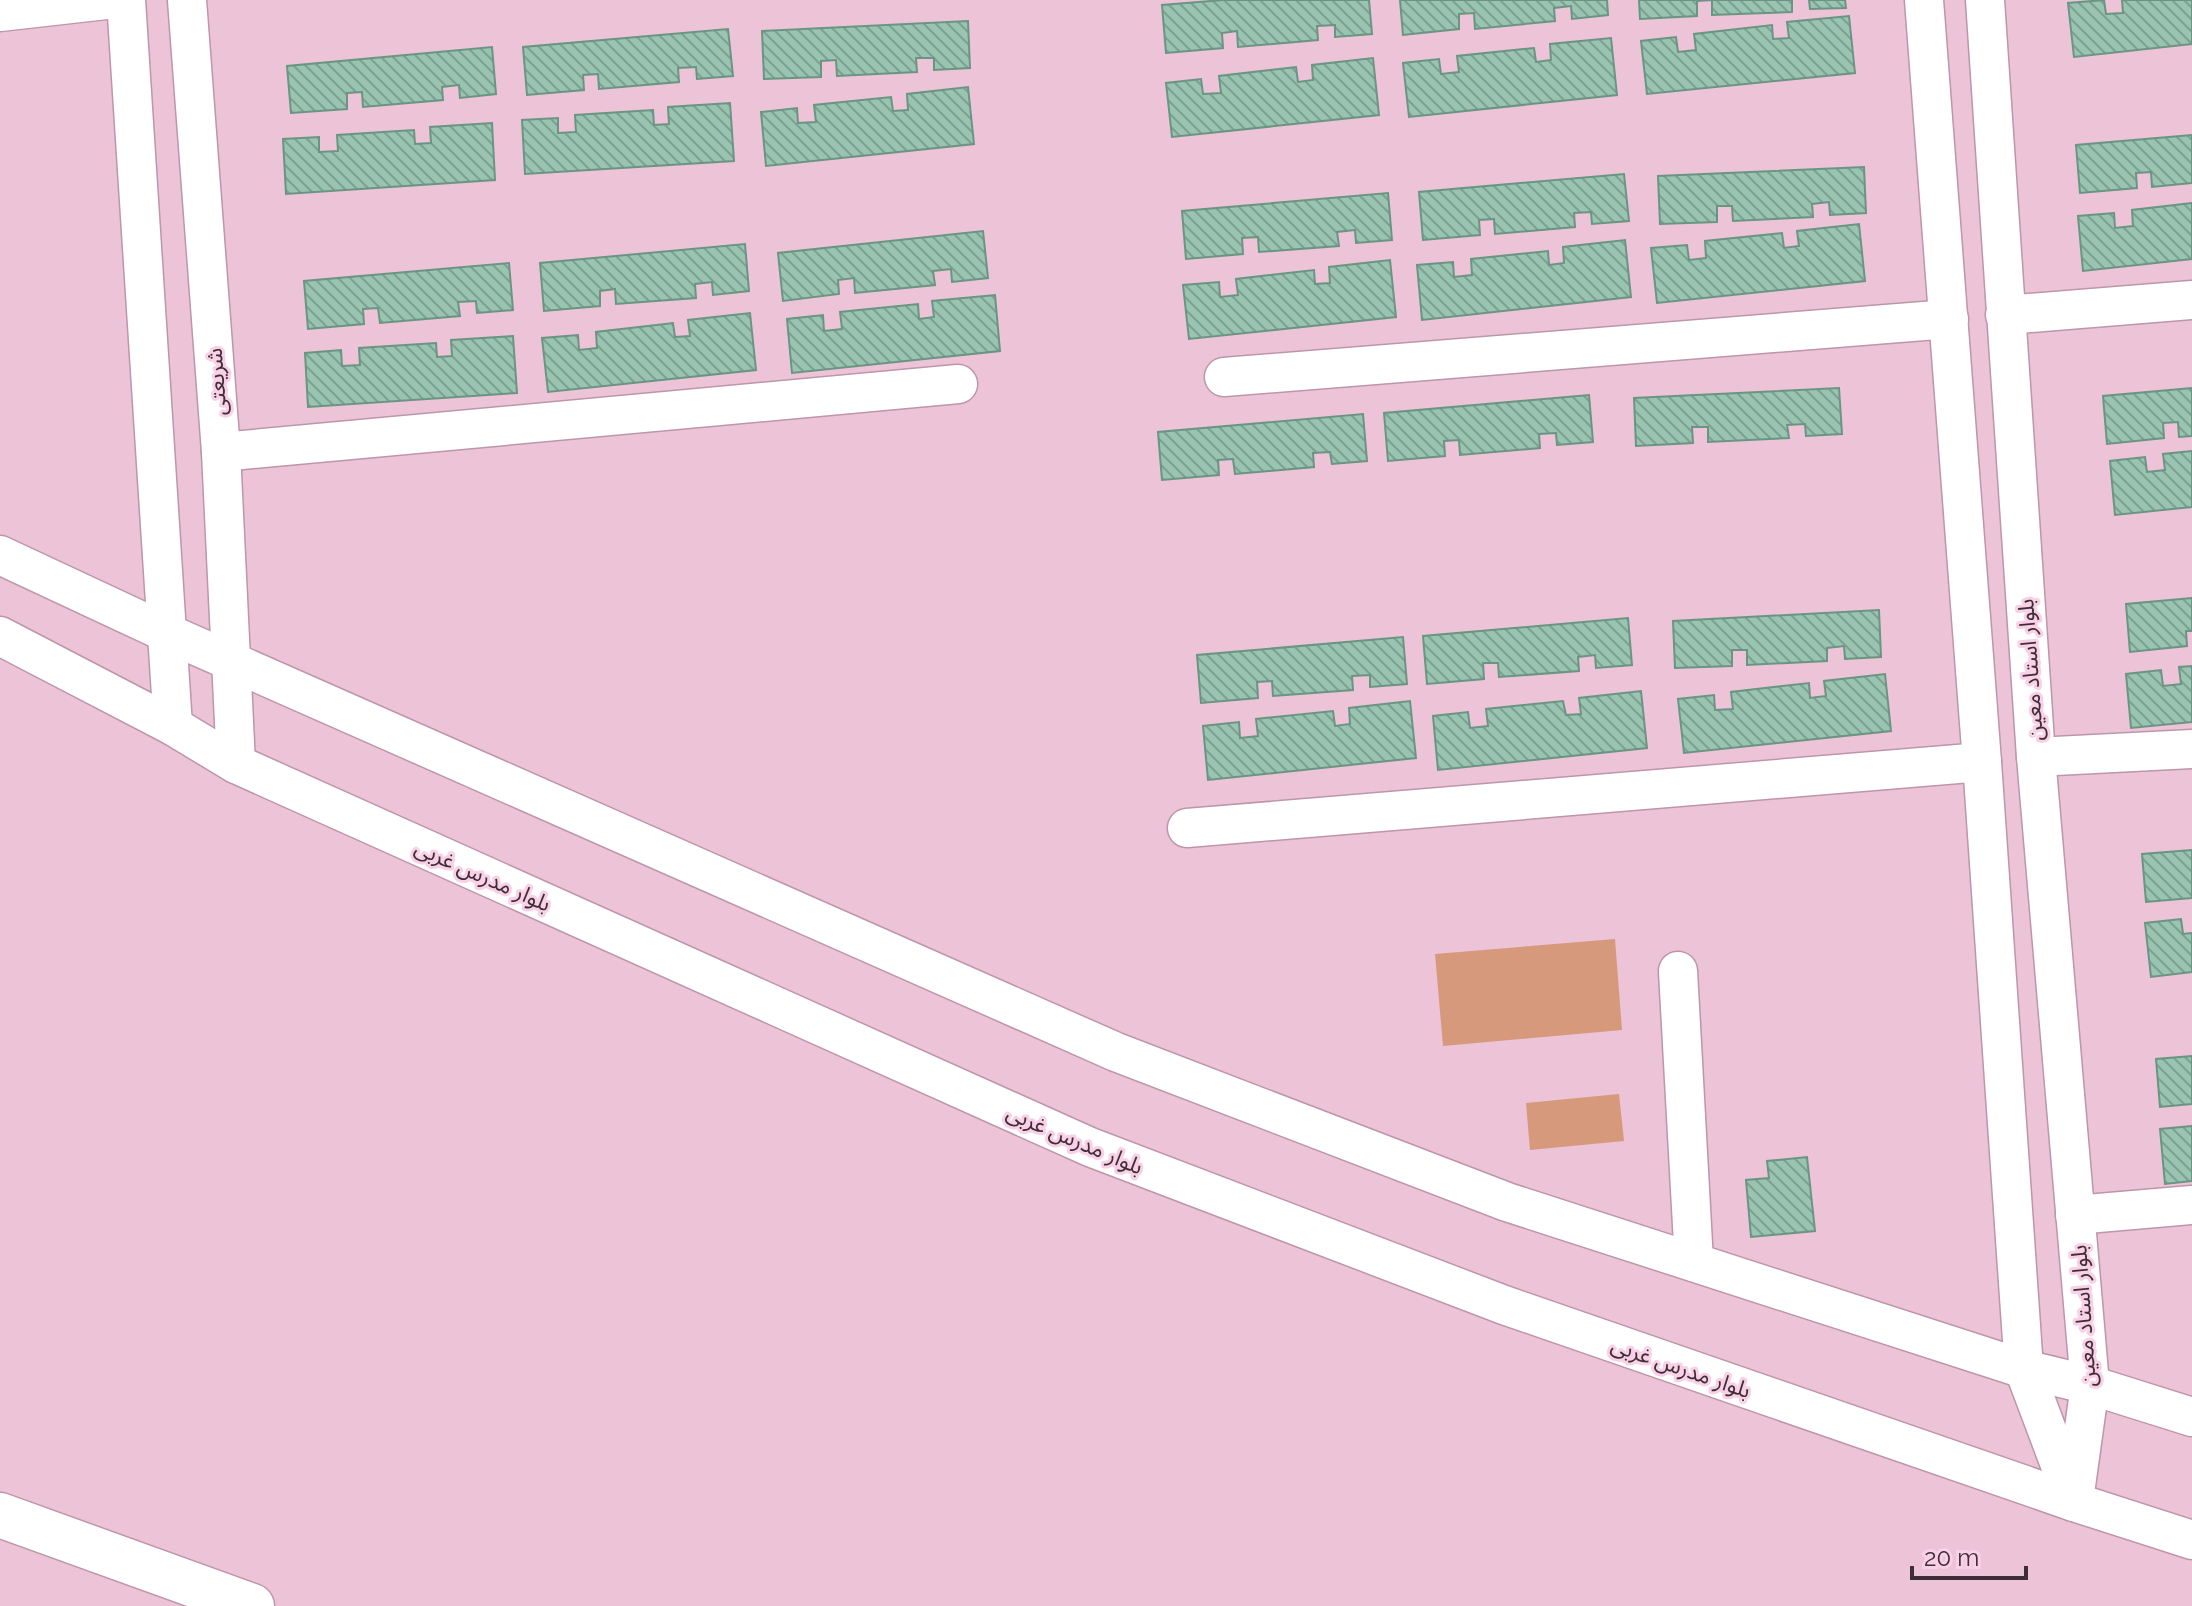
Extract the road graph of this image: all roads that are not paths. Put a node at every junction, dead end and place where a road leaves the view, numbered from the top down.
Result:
1 (106, 0) edge
2 (126, 0) edge
3 (187, 0) edge
4 (1924, 0) edge
5 (1985, 0) edge
6 (0, 12) edge
7 (2192, 300) edge
8 (2005, 315) junction
9 (1949, 319) junction
10 (1224, 377) dead end
11 (958, 384) dead end
12 (221, 452) junction
13 (0, 555) edge
14 (167, 633) junction
15 (0, 636) edge
16 (231, 661) junction
17 (173, 726) junction
18 (2192, 749) edge
19 (2036, 757) junction
20 (1982, 762) junction
21 (236, 764) junction
22 (1187, 828) dead end
23 (1678, 971) dead end
24 (2192, 1205) edge
25 (2075, 1215) junction
26 (1694, 1262) junction
27 (2024, 1369) junction
28 (2090, 1385) junction
29 (2192, 1417) edge
30 (2074, 1502) junction
31 (0, 1515) edge
32 (2192, 1540) edge
33 (252, 1606) edge

1 - 6 street
2 - 14 street
3 - 12 street, شریعتی
4 - 9 street
5 - 8 street, بلوار استاد معین
7 - 8 street
8 - 19 street, بلوار استاد معین
9 - 10 street
9 - 20 street
11 - 12 street
12 - 16 street, شریعتی
13 - 14 street
14 - 16 street
14 - 17 street
15 - 17 street, بلوار مدرس غربی
16 - 21 street, شریعتی
16 - 26 street
17 - 21 street, بلوار مدرس غربی
18 - 19 street
19 - 25 street, بلوار استاد معین
20 - 22 street
20 - 27 street
21 - 30 street, بلوار مدرس غربی
23 - 26 street
24 - 25 street
25 - 28 street, بلوار استاد معین
26 - 27 street
27 - 28 street
27 - 30 street
28 - 29 street
28 - 30 street, بلوار استاد معین
30 - 32 street, بلوار مدرس غربی
31 - 33 street

